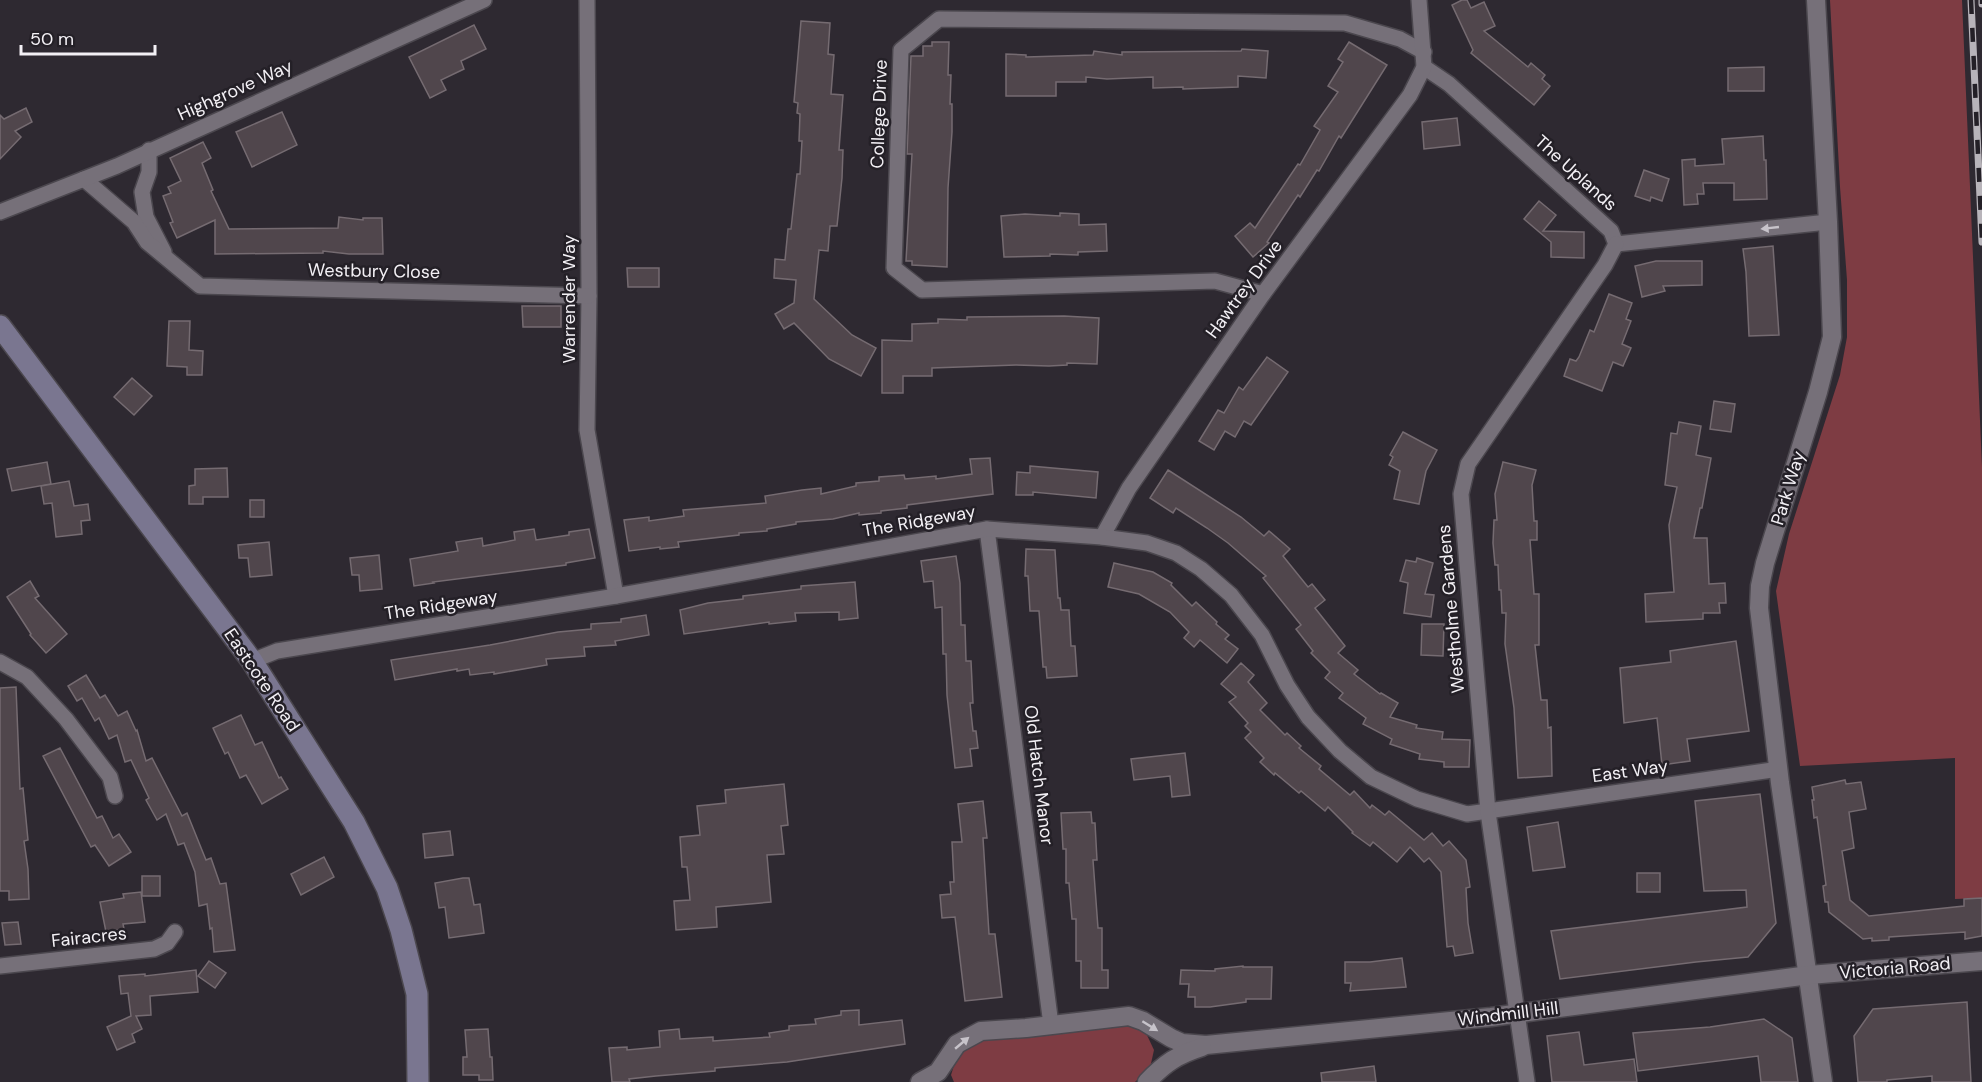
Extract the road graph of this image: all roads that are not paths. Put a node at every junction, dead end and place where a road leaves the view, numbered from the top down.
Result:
1 (483, 0) edge
2 (587, 0) edge
3 (1419, 0) edge
4 (1816, 0) edge
5 (1424, 59) junction
6 (149, 150) junction
7 (84, 179) junction
8 (0, 212) edge
9 (1828, 222) junction
10 (1616, 244) junction
11 (168, 260) junction
12 (1263, 294) junction
13 (589, 296) junction
14 (0, 326) edge
15 (987, 529) junction
16 (1102, 537) junction
17 (616, 596) junction
18 (252, 661) junction
19 (0, 662) edge
20 (1779, 769) junction
21 (115, 796) dead end
22 (1488, 812) junction
23 (175, 932) dead end
24 (1982, 961) edge
25 (0, 966) edge
26 (1809, 975) junction
27 (1517, 1014) junction
28 (1051, 1025) junction
29 (1206, 1045) junction
30 (418, 1082) edge
31 (920, 1082) edge
32 (1147, 1082) edge
33 (1527, 1082) edge
34 (1822, 1082) edge

1 - 6 street, Highgrove Way
2 - 13 street, Warrender Way
3 - 5 street
4 - 9 street, Park Way
5 - 10 street, The Uplands
5 - 12 street, Hawtrey Drive
5 - 12 street, College Drive
6 - 7 street, Highgrove Way
6 - 11 street, Westbury Close
7 - 8 street, Highgrove Way
7 - 11 street, Westbury Close
9 -> 10 street
9 - 20 street, Park Way
10 - 22 street, Westholme Gardens
11 - 13 street, Westbury Close
12 - 16 street, Hawtrey Drive
13 - 17 street, Warrender Way
14 - 18 main road, Eastcote Road
15 - 16 street, The Ridgeway
15 - 17 street, The Ridgeway
15 - 28 street, Old Hatch Manor
16 - 22 street, The Ridgeway
17 - 18 street, The Ridgeway
18 - 30 main road, Eastcote Road
19 - 21 street
20 - 22 street, East Way
20 - 26 street, Park Way
22 - 27 street, Westholme Gardens
23 - 25 street, Fairacres
24 - 26 street, Victoria Road
26 - 27 street, Windmill Hill
26 - 34 street, Park Way
27 - 29 street, Windmill Hill
27 - 33 street, Westholme Gardens
28 -> 29 street, Windmill Hill
31 -> 28 street, Windmill Hill
29 - 32 street, Windmill Hill

